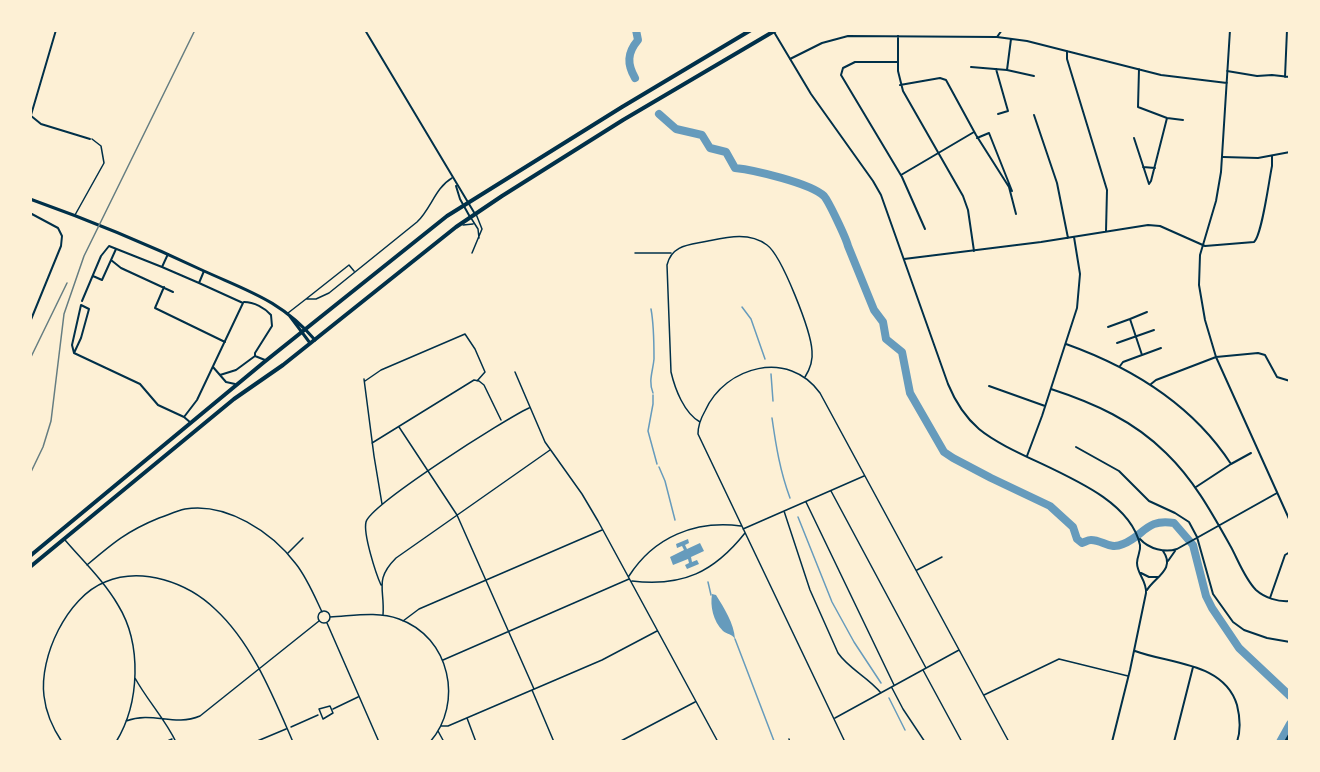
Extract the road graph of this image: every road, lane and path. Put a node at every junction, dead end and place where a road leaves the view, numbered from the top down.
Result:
1 (56, 30) edge
2 (365, 30) edge
3 (751, 30) edge
4 (774, 30) edge
5 (1002, 30) edge
6 (1230, 30) edge
7 (1287, 30) edge
8 (898, 36) junction
9 (997, 37) junction
10 (1011, 39) junction
11 (1067, 51) junction
12 (790, 59) junction
13 (897, 62) junction
14 (971, 68) dead end
15 (996, 69) junction
16 (1139, 69) junction
17 (1007, 70) junction
18 (1227, 71) junction
19 (1034, 76) dead end
20 (1285, 76) junction
21 (1290, 77) edge
22 (1227, 83) junction
23 (900, 85) junction
24 (998, 114) dead end
25 (31, 115) edge
26 (1034, 115) dead end
27 (1167, 118) junction
28 (1183, 120) dead end
29 (974, 132) junction
30 (90, 138) joint
31 (977, 138) junction
32 (1134, 138) dead end
33 (1290, 152) edge
34 (939, 153) junction
35 (1272, 156) junction
36 (1223, 157) junction
37 (1143, 168) junction
38 (1155, 168) junction
39 (1004, 169) junction
40 (999, 171) junction
41 (901, 175) junction
42 (453, 178) junction
43 (456, 183) junction
44 (30, 199) edge
45 (1014, 200) junction
46 (468, 202) junction
47 (463, 205) junction
48 (30, 213) edge
49 (475, 214) junction
50 (1016, 214) dead end
51 (75, 215) junction
52 (470, 217) junction
53 (475, 225) junction
54 (456, 227) junction
55 (925, 229) dead end
56 (1106, 231) junction
57 (1074, 237) junction
58 (1068, 238) junction
59 (479, 240) junction
60 (1203, 245) junction
61 (116, 249) junction
62 (974, 250) junction
63 (472, 253) dead end
64 (635, 253) dead end
65 (672, 253) junction
66 (168, 254) junction
67 (904, 259) junction
68 (111, 260) junction
69 (162, 267) junction
70 (204, 271) junction
71 (355, 272) junction
72 (92, 276) junction
73 (199, 283) junction
74 (164, 287) junction
75 (173, 292) dead end
76 (306, 299) junction
77 (82, 301) dead end
78 (243, 303) junction
79 (1147, 312) dead end
80 (288, 313) junction
81 (1130, 320) junction
82 (30, 322) edge
83 (1108, 327) dead end
84 (306, 329) junction
85 (1154, 330) dead end
86 (302, 333) junction
87 (1136, 337) junction
88 (315, 340) junction
89 (225, 342) junction
90 (1117, 343) dead end
91 (310, 344) junction
92 (1066, 344) junction
93 (1161, 348) dead end
94 (74, 353) junction
95 (1142, 355) junction
96 (255, 356) junction
97 (1216, 357) junction
98 (270, 358) junction
99 (1120, 366) junction
100 (213, 367) junction
101 (515, 372) dead end
102 (220, 375) junction
103 (805, 378) junction
104 (477, 381) junction
105 (1290, 381) edge
106 (226, 382) junction
107 (238, 384) junction
108 (1151, 384) junction
109 (989, 386) dead end
110 (1051, 389) junction
111 (223, 396) junction
112 (1046, 406) junction
113 (529, 407) junction
114 (184, 417) junction
115 (502, 421) junction
116 (700, 422) junction
117 (191, 423) junction
118 (399, 427) junction
119 (372, 443) junction
120 (1076, 447) dead end
121 (550, 450) junction
122 (1251, 453) dead end
123 (1027, 456) junction
124 (1231, 464) junction
125 (429, 472) junction
126 (865, 476) junction
127 (1195, 487) junction
128 (831, 491) junction
129 (1277, 493) junction
130 (806, 502) junction
131 (382, 504) junction
132 (784, 511) junction
133 (457, 514) junction
134 (1290, 521) edge
135 (741, 526) junction
136 (1219, 526) junction
137 (603, 529) junction
138 (744, 531) junction
139 (1137, 536) junction
140 (1197, 537) junction
141 (303, 538) dead end
142 (64, 539) junction
143 (1152, 547) junction
144 (1177, 549) junction
145 (1161, 550) junction
146 (1290, 552) edge
147 (287, 553) junction
148 (1139, 554) junction
149 (30, 556) edge
150 (942, 557) dead end
151 (1168, 563) junction
152 (87, 565) junction
153 (30, 567) edge
154 (916, 571) junction
155 (1139, 571) junction
156 (1160, 576) junction
157 (630, 578) junction
158 (486, 580) junction
159 (102, 583) junction
160 (381, 585) junction
161 (1146, 593) junction
162 (1270, 598) junction
163 (1290, 601) edge
164 (322, 612) junction
165 (383, 615) junction
166 (330, 617) junction
167 (319, 621) junction
168 (404, 621) junction
169 (327, 623) junction
170 (658, 631) junction
171 (508, 632) junction
172 (1290, 642) edge
173 (959, 650) junction
174 (1134, 651) junction
175 (442, 661) junction
176 (1193, 667) junction
177 (926, 668) junction
178 (923, 669) junction
179 (259, 671) junction
180 (1128, 676) junction
181 (135, 677) junction
182 (893, 686) junction
183 (533, 689) junction
184 (880, 693) junction
185 (984, 696) junction
186 (359, 697) junction
187 (696, 702) junction
188 (332, 709) junction
189 (318, 715) dead end
190 (467, 718) junction
191 (834, 718) junction
192 (163, 719) junction
193 (126, 721) junction
194 (441, 726) junction
195 (291, 727) dead end
196 (287, 728) junction
197 (438, 730) junction
198 (1290, 735) edge
199 (174, 738) junction
200 (62, 742) edge
201 (118, 742) edge
202 (165, 742) edge
203 (176, 742) edge
204 (255, 742) edge
205 (293, 742) edge
206 (379, 742) edge
207 (430, 742) edge
208 (444, 742) edge
209 (476, 742) edge
210 (554, 742) edge
211 (619, 742) edge
212 (718, 742) edge
213 (845, 742) edge
214 (925, 742) edge
215 (962, 742) edge
216 (1009, 742) edge
217 (1112, 742) edge
218 (1174, 742) edge
219 (1237, 742) edge
220 (1286, 742) edge

1 - 25 street
2 - 42 street
3 - 46 main road
4 - 12 street
4 - 49 main road
5 - 9 street
6 - 18 street
7 - 20 street
8 - 9 street
8 - 12 street
8 - 13 street
9 - 10 street
10 - 11 street
10 - 17 street
11 - 16 street
11 - 56 street
12 - 67 street
13 - 23 street
13 - 41 street
14 - 15 street
15 - 17 street
15 - 24 street
16 - 22 street
16 - 27 street
17 - 19 street
18 - 20 street
18 - 22 street
20 - 21 street
22 - 36 street
23 - 29 street
23 - 34 street
25 - 30 street
26 - 58 street
27 - 28 street
27 - 38 street
29 - 31 street
29 - 34 street
30 - 51 street
31 - 39 street
31 - 40 street
32 - 37 street
33 - 35 street
34 - 41 street
34 - 62 street
35 - 36 street
35 - 60 street
36 - 60 street
37 - 38 street
37 - 38 street
39 - 40 street
39 - 45 street
40 - 45 street
41 - 55 street
42 - 43 street
42 - 71 street
43 - 46 street
43 - 47 street
44 - 51 street
45 - 50 street
46 - 47 main road
46 - 49 street
47 - 52 street
47 - 84 main road
48 - 82 street
49 - 52 main road
49 - 59 street
51 - 66 street
52 - 53 street
52 - 54 main road
53 - 54 street
53 - 59 street
54 - 88 main road
56 - 57 street
56 - 60 street
57 - 58 street
57 - 92 street
58 - 62 street
59 - 63 street
60 - 97 street
61 - 68 street
61 - 69 street
61 - 72 street
62 - 67 street
64 - 65 street
65 - 103 street
65 - 116 street
66 - 69 street
66 - 70 street
67 - 123 street
68 - 72 street
68 - 74 street
69 - 73 street
70 - 73 street
70 - 80 street
71 - 76 street
71 - 76 street
72 - 77 street
73 - 78 street
74 - 75 street
74 - 89 street
76 - 80 street
78 - 89 street
78 - 96 street
79 - 81 street
80 - 84 street
80 - 86 street
81 - 83 street
81 - 87 street
84 - 86 main road
84 - 88 street
85 - 87 street
86 - 91 street
86 - 98 main road
87 - 90 street
87 - 95 street
88 - 91 main road
89 - 100 street
91 - 142 main road
92 - 99 street
92 - 110 street
93 - 95 street
94 - 94 street
94 - 114 street
95 - 99 street
96 - 98 street
96 - 102 street
97 - 105 street
97 - 108 street
97 - 129 street
98 - 107 main road
99 - 108 street
100 - 102 street
100 - 114 street
101 - 113 street
102 - 106 street
103 - 116 street
103 - 126 street
104 - 115 street
104 - 118 street
104 - 119 street
106 - 107 street
106 - 111 street
107 - 111 main road
108 - 124 street
109 - 112 street
110 - 112 street
110 - 127 street
111 - 117 main road
112 - 123 street
113 - 115 street
113 - 121 street
114 - 117 street
115 - 125 street
116 - 135 street
117 - 149 main road
118 - 119 street
118 - 125 street
119 - 131 street
120 - 140 street
121 - 133 street
121 - 137 street
122 - 124 street
123 - 139 street
124 - 127 street
125 - 131 street
125 - 133 street
126 - 128 street
126 - 154 street
127 - 136 street
128 - 130 street
128 - 177 street
129 - 134 street
129 - 136 street
130 - 132 street
130 - 182 street
131 - 160 street
132 - 138 street
132 - 184 street
133 - 158 street
133 - 160 street
135 - 138 street
135 - 157 street
136 - 140 street
136 - 162 street
137 - 157 street
137 - 158 street
138 - 157 street
138 - 191 street
139 - 143 street
139 - 148 street
140 - 144 street
140 - 172 street
141 - 147 street
142 - 152 street
142 - 153 main road
143 - 145 street
143 - 148 street
144 - 145 street
144 - 151 street
145 - 151 street
146 - 162 street
147 - 152 street
147 - 164 street
148 - 155 street
150 - 154 street
151 - 156 street
152 - 159 street
154 - 173 street
155 - 156 street
155 - 161 street
156 - 161 street
157 - 170 street
157 - 171 street
158 - 168 street
158 - 171 street
159 - 179 street
159 - 181 street
159 - 200 street
160 - 165 street
161 - 174 street
162 - 163 street
164 - 166 street
164 - 167 street
165 - 166 street
165 - 168 street
166 - 169 street
167 - 169 street
167 - 179 street
168 - 175 street
169 - 186 street
170 - 183 street
170 - 187 street
171 - 175 street
171 - 183 street
173 - 177 street
173 - 185 street
174 - 176 street
174 - 180 street
175 - 194 street
176 - 218 street
176 - 219 street
177 - 178 street
178 - 182 street
178 - 215 street
179 - 192 street
179 - 196 street
180 - 185 street
180 - 217 street
181 - 192 street
181 - 193 street
182 - 184 street
182 - 214 street
183 - 190 street
183 - 210 street
184 - 191 street
185 - 216 street
186 - 188 street
186 - 206 street
187 - 211 street
187 - 212 street
188 - 188 street
189 - 195 street
190 - 194 street
190 - 209 street
191 - 213 street
192 - 193 street
192 - 199 street
193 - 201 street
194 - 197 street
196 - 204 street
196 - 205 street
197 - 207 street
197 - 208 street
198 - 220 main road
199 - 202 street
199 - 203 street

